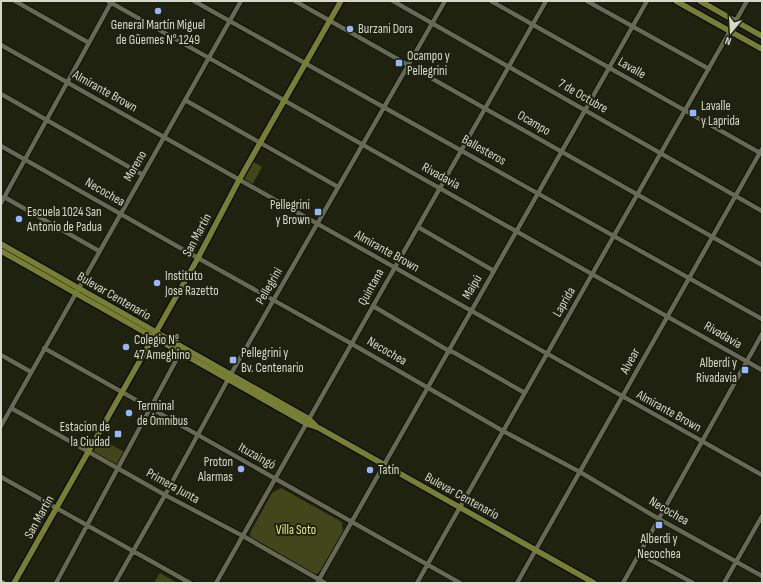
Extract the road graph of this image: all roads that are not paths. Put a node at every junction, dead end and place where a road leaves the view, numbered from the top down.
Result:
1 (15, 1) edge
2 (194, 1) edge
3 (241, 1) edge
4 (295, 1) edge
5 (340, 1) edge
6 (393, 1) edge
7 (445, 1) edge
8 (491, 1) edge
9 (546, 1) edge
10 (587, 1) edge
11 (647, 1) edge
12 (676, 1) edge
13 (700, 1) edge
14 (748, 1) edge
15 (111, 2) edge
16 (330, 20) junction
17 (230, 21) junction
18 (736, 21) junction
19 (432, 23) junction
20 (532, 25) junction
21 (633, 26) junction
22 (730, 32) junction
23 (762, 36) edge
24 (89, 43) junction
25 (1, 45) edge
26 (762, 49) edge
27 (209, 58) junction
28 (305, 64) junction
29 (409, 64) junction
30 (509, 67) junction
31 (609, 68) junction
32 (709, 69) junction
33 (67, 82) junction
34 (1, 94) edge
35 (186, 100) junction
36 (284, 100) junction
37 (384, 107) junction
38 (485, 108) junction
39 (585, 110) junction
40 (685, 112) junction
41 (46, 120) junction
42 (164, 137) junction
43 (260, 142) junction
44 (363, 144) junction
45 (1, 146) edge
46 (461, 150) junction
47 (562, 151) junction
48 (761, 152) edge
49 (660, 154) junction
50 (25, 159) junction
51 (143, 175) junction
52 (239, 180) junction
53 (338, 186) junction
54 (440, 188) junction
55 (538, 193) junction
56 (637, 195) junction
57 (736, 196) junction
58 (4, 197) junction
59 (1, 203) edge
60 (762, 211) edge
61 (121, 214) junction
62 (317, 224) junction
63 (418, 227) junction
64 (516, 231) junction
65 (614, 236) junction
66 (713, 237) junction
67 (1, 244) edge
68 (1, 251) edge
69 (99, 252) junction
70 (198, 258) junction
71 (762, 266) edge
72 (395, 268) junction
73 (494, 271) junction
74 (592, 274) junction
75 (689, 278) junction
76 (77, 291) junction
77 (273, 300) junction
78 (373, 306) junction
79 (471, 311) junction
80 (668, 316) junction
81 (762, 319) edge
82 (154, 334) junction
83 (762, 334) edge
84 (352, 344) junction
85 (44, 348) junction
86 (449, 351) junction
87 (180, 352) junction
88 (547, 354) junction
89 (1, 355) edge
90 (747, 361) junction
91 (762, 370) edge
92 (31, 372) junction
93 (229, 377) junction
94 (428, 387) junction
95 (122, 392) junction
96 (525, 393) junction
97 (622, 397) junction
98 (11, 408) junction
99 (151, 408) junction
100 (308, 421) junction
101 (1, 426) edge
102 (503, 431) junction
103 (197, 435) junction
104 (702, 442) junction
105 (88, 452) junction
106 (384, 465) junction
107 (118, 469) junction
108 (580, 472) junction
109 (762, 475) edge
110 (1, 477) edge
111 (275, 479) junction
112 (165, 495) junction
113 (460, 507) junction
114 (56, 508) junction
115 (762, 516) edge
116 (659, 519) junction
117 (352, 522) junction
118 (88, 526) junction
119 (243, 536) junction
120 (536, 550) junction
121 (132, 551) junction
122 (640, 554) junction
123 (736, 561) junction
124 (427, 565) junction
125 (762, 576) edge
126 (318, 581) edge
127 (14, 583) edge
128 (56, 583) edge
129 (115, 583) edge
130 (190, 583) edge
131 (216, 583) edge
132 (325, 583) edge
133 (417, 583) edge
134 (460, 583) edge
135 (517, 583) edge
136 (594, 583) edge
137 (623, 583) edge
138 (692, 583) edge
139 (724, 583) edge

1 - 24 street
2 - 17 street, Ballesteros
3 - 17 street, Moreno
4 - 16 street, Ocampo
5 - 16 main road, San Martín
6 - 19 street, 7 de Octubre
7 - 19 street, Pellegrini
8 - 20 street, Lavalle
9 - 20 street, Quintana
10 - 21 street
11 - 21 street, Maipú
12 - 22 main road
13 - 18 main road
14 - 18 street, Laprida
15 - 24 street
15 - 27 street, Rivadavia
16 - 28 main road, San Martín
16 - 29 street, Ocampo
17 - 27 street, Moreno
17 - 28 street, Ballesteros
18 - 22 street, Laprida
18 - 23 main road
19 - 29 street, Pellegrini
19 - 30 street, 7 de Octubre
20 - 30 street, Quintana
20 - 31 street, Lavalle
21 - 31 street, Maipú
21 - 32 street
22 - 26 main road
22 - 32 street, Laprida
24 - 33 street
25 - 33 street, Almirante Brown
27 - 35 street, Moreno
27 - 36 street, Rivadavia
28 - 36 main road, San Martín
28 - 37 street, Ballesteros
29 - 37 street, Pellegrini
29 - 38 street, Ocampo
30 - 38 street, Quintana
30 - 39 street, 7 de Octubre
31 - 39 street, Maipú
31 - 40 street, Lavalle
32 - 40 street, Laprida
33 - 41 street
33 - 42 street, Almirante Brown
34 - 41 street
35 - 42 street, Moreno
35 - 43 street
36 - 43 main road, San Martín
36 - 44 street, Rivadavia
37 - 44 street, Pellegrini
37 - 46 street, Ballesteros
38 - 46 street, Quintana
38 - 47 street, Ocampo
39 - 47 street, Maipú
39 - 49 street, 7 de Octubre
40 - 48 street, Lavalle
40 - 49 street, Laprida
41 - 50 street
41 - 51 street
42 - 51 street, Moreno
42 - 52 street, Almirante Brown
43 - 52 main road, San Martín
43 - 53 street
44 - 53 street, Pellegrini
44 - 54 street, Rivadavia
45 - 50 street, Necochea
46 - 54 street, Quintana
46 - 55 street, Ballesteros
47 - 55 street, Maipú
47 - 56 street, Ocampo
48 - 57 street, Alvear
49 - 56 street, Laprida
49 - 57 street, 7 de Octubre
50 - 58 street
50 - 61 street, Necochea
51 - 61 street, Moreno
52 - 62 street, Almirante Brown
52 - 70 main road, San Martín
53 - 62 street, Pellegrini
54 - 63 street, Quintana
54 - 64 street, Rivadavia
55 - 64 street, Maipú
55 - 65 street, Ballesteros
56 - 65 street, Laprida
56 - 66 street, Ocampo
57 - 60 street, 7 de Octubre
57 - 66 street, Alvear
58 - 59 street
58 - 69 street
61 - 69 street, Moreno
61 - 70 street, Necochea
62 - 72 street, Almirante Brown
62 - 77 street, Pellegrini
63 - 72 street, Quintana
63 - 73 street
64 - 73 street, Maipú
64 - 74 street, Rivadavia
65 - 74 street, Laprida
65 - 75 street, Ballesteros
66 - 71 street, Ocampo
66 - 75 street, Alvear
67 - 76 main road, Bulevar Centenario
68 - 76 main road, Bulevar Centenario
69 - 76 street, Moreno
70 - 77 street, Necochea
70 - 82 main road, San Martín
72 - 78 street, Quintana
72 - 79 street, Almirante Brown
73 - 79 street, Maipú
74 - 80 street, Rivadavia
74 - 88 street, Laprida
75 - 80 street, Alvear
75 - 81 street, Ballesteros
76 - 82 main road, Bulevar Centenario
76 - 85 street, Moreno
77 - 84 street, Necochea
77 - 93 street, Pellegrini
78 - 84 street, Quintana
78 - 86 street
79 - 86 street, Maipú
79 - 88 street, Almirante Brown
80 - 90 street, Rivadavia
80 - 97 street, Alvear
82 - 87 main road, Bulevar Centenario
82 - 93 main road, Bulevar Centenario
82 - 95 main road, San Martín
83 - 90 street
84 - 94 street, Necochea
84 - 100 street, Quintana
85 - 92 street, Moreno
85 - 95 street, Ituzaingó
86 - 94 street, Maipú
86 - 96 street
87 - 93 main road, Bulevar Centenario
87 - 99 street
88 - 96 street, Laprida
88 - 97 street, Almirante Brown
89 - 92 street
90 - 91 street, Rivadavia
90 - 104 street
92 - 98 street, Moreno
93 - 100 main road, Bulevar Centenario
93 - 103 street, Pellegrini
94 - 102 street, Necochea
94 - 106 street, Maipú
95 - 99 street, Ituzaingó
95 - 105 main road, San Martín
96 - 102 street, Laprida
97 - 104 street, Almirante Brown
97 - 108 street, Alvear
98 - 101 street, Moreno
98 - 105 street, Primera Junta
99 - 103 street, Ituzaingó
99 - 107 street
100 - 106 main road, Bulevar Centenario
100 - 111 street, Quintana
102 - 108 street, Necochea
102 - 113 street, Laprida
103 - 111 street, Ituzaingó
103 - 112 street, Pellegrini
104 - 109 street, Almirante Brown
104 - 116 street
105 - 107 street, Primera Junta
105 - 114 main road, San Martín
106 - 113 main road, Bulevar Centenario
106 - 117 street, Maipú
107 - 112 street, Primera Junta
107 - 118 street
108 - 116 street, Necochea
108 - 120 street, Alvear
110 - 114 street
111 - 117 street, Ituzaingó
111 - 119 street, Quintana
112 - 119 street, Primera Junta
112 - 121 street, Pellegrini
113 - 120 main road, Bulevar Centenario
113 - 124 street, Laprida
114 - 118 street
114 - 127 main road, San Martín
115 - 123 street
116 - 122 street
116 - 123 street, Necochea
117 - 124 street, Ituzaingó
117 - 126 street, Maipú
118 - 121 street
118 - 128 street
119 - 126 street, Primera Junta
119 - 131 street, Quintana
120 - 135 street, Alvear
120 - 136 main road, Bulevar Centenario
121 - 129 street, Pellegrini
121 - 130 street
122 - 137 street
122 - 138 street
123 - 125 street, Necochea
123 - 139 street
124 - 133 street, Laprida
124 - 134 street, Ituzaingó
126 - 132 street, Primera Junta

